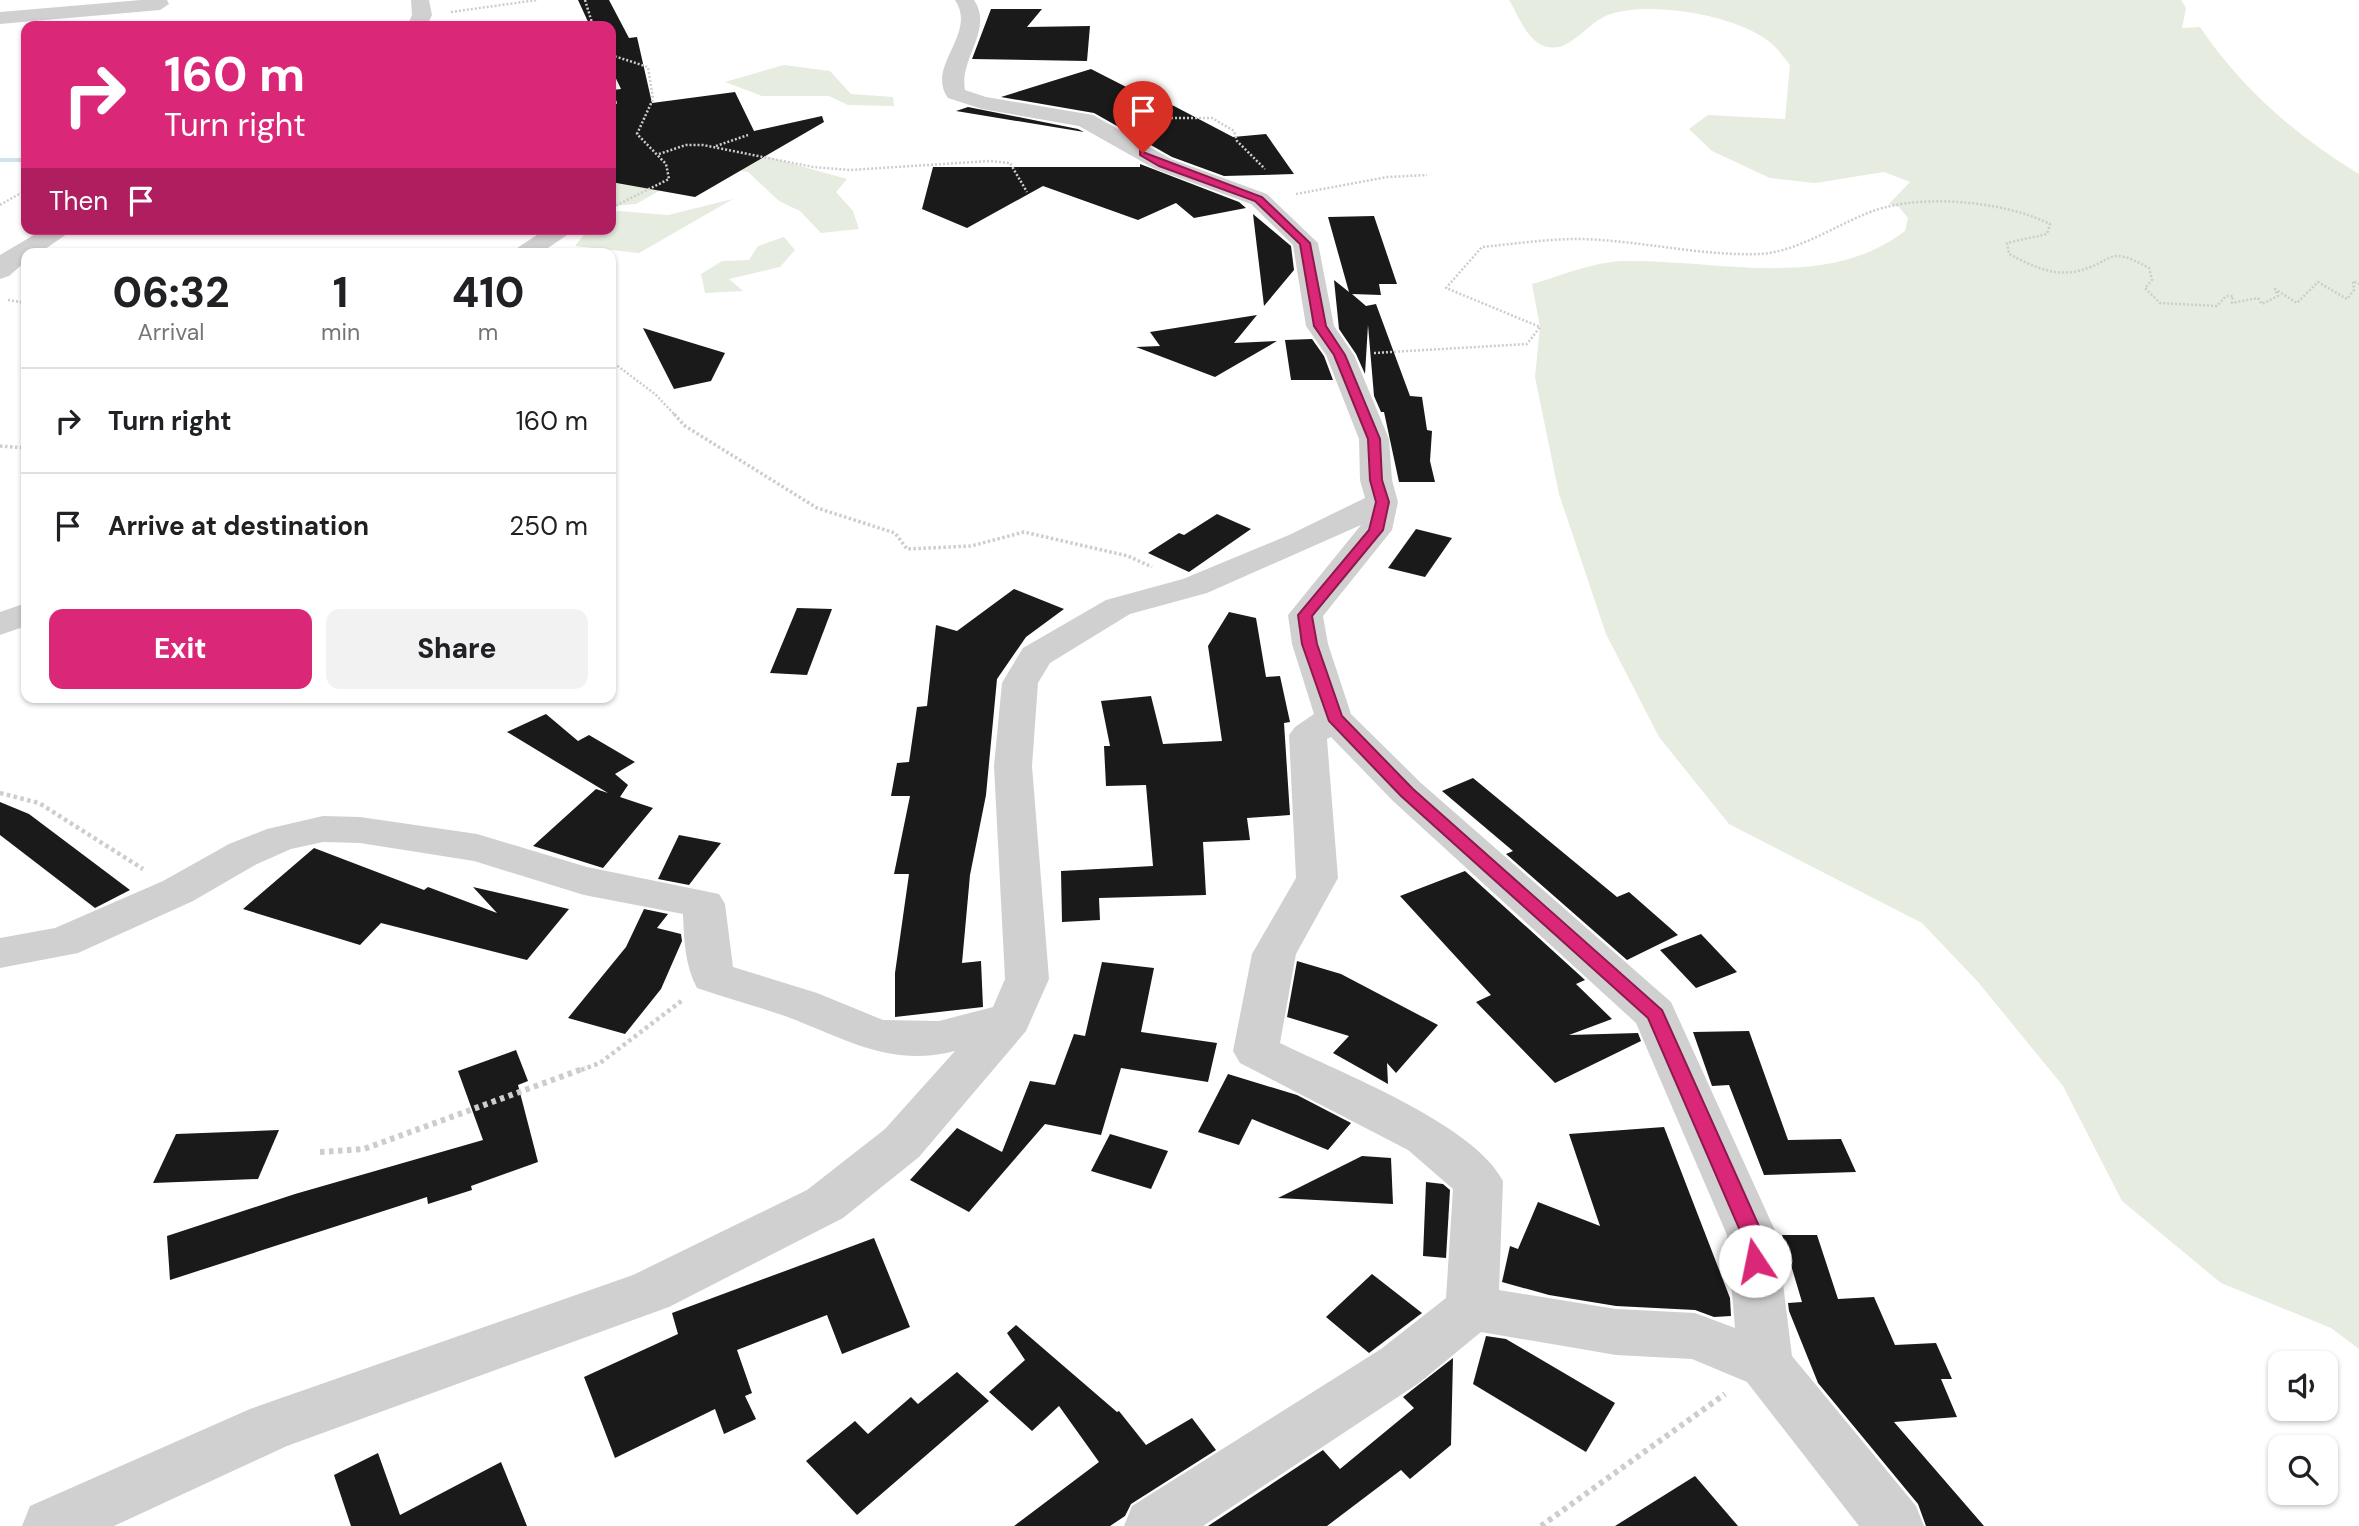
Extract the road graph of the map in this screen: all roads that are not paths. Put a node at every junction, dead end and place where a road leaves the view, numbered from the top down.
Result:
1 (964, 0) edge
2 (160, 2) edge
3 (0, 18) edge
4 (179, 19) dead end
5 (1294, 194) road end
6 (52, 235) edge
7 (553, 235) edge
8 (1305, 243) junction
9 (30, 248) edge
10 (531, 248) edge
11 (21, 253) edge
12 (0, 271) edge
13 (1382, 502) junction
14 (21, 615) edge
15 (0, 625) edge
16 (1334, 718) junction
17 (0, 953) edge
18 (1010, 1019) junction
19 (1472, 1308) junction
20 (1766, 1365) junction
21 (51, 1526) edge
22 (1153, 1526) edge
23 (1895, 1526) edge

1 - 8 street
2 - 3 street
2 - 4 street
5 - 8 street
6 - 9 street
7 - 10 street
8 - 13 street
11 - 12 street
13 - 16 street
13 - 18 street
14 - 15 street
16 - 19 street
16 - 20 street
17 - 18 street
18 - 21 street
19 - 20 street
19 - 22 street
20 - 23 street

